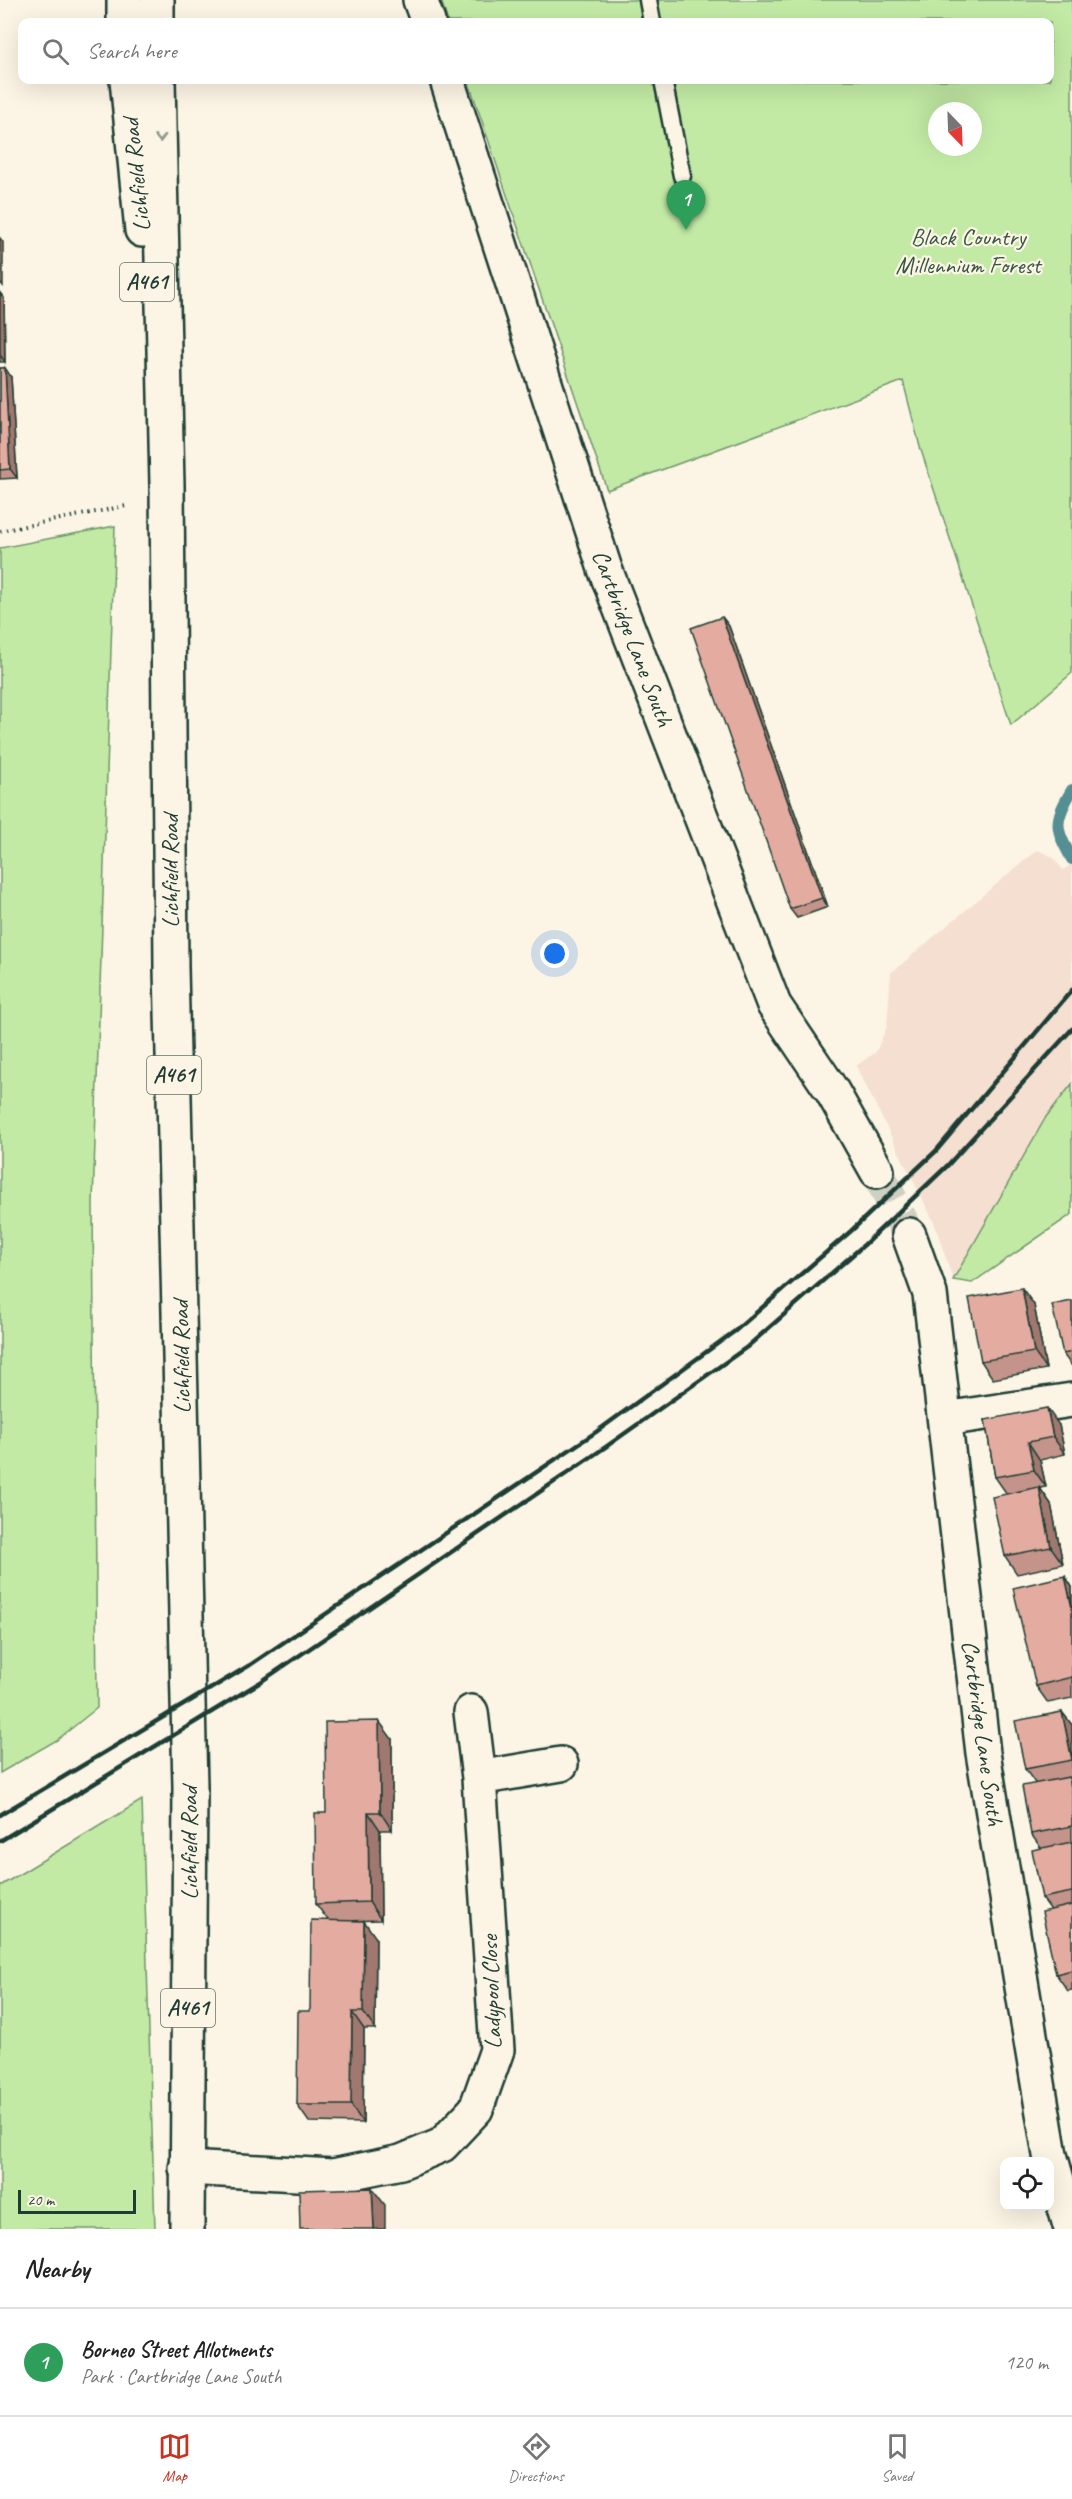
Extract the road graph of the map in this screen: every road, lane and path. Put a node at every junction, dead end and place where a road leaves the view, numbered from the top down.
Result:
1 (124, 0) edge
2 (157, 0) edge
3 (420, 0) edge
4 (648, 0) edge
5 (124, 18) edge
6 (157, 18) edge
7 (427, 18) edge
8 (651, 18) edge
9 (127, 84) edge
10 (158, 84) edge
11 (448, 84) edge
12 (664, 84) edge
13 (682, 176) dead end
14 (167, 485) junction
15 (126, 506) dead end
16 (0, 531) edge
17 (877, 1171) tunnel mouth
18 (909, 1235) tunnel mouth
19 (1072, 1400) edge
20 (945, 1419) junction
21 (471, 1712) dead end
22 (561, 1764) dead end
23 (479, 1778) junction
24 (1061, 2152) edge
25 (186, 2168) junction
26 (187, 2229) edge
27 (1071, 2229) edge

1 - 5 main road
2 - 6 main road
3 - 7 main road
4 - 8 lane
9 - 14 main road, Lichfield Road / A461
10 -> 14 main road, Lichfield Road / A461
11 - 17 main road, Cartbridge Lane South
12 - 13 lane
14 - 25 main road, Lichfield Road / A461
15 - 16 path
18 - 20 main road, Cartbridge Lane South
19 - 20 main road
20 - 24 main road, Cartbridge Lane South
21 - 23 main road, Ladypool Close
22 - 23 main road
23 - 25 main road, Ladypool Close
24 - 27 main road, Cartbridge Lane South
25 - 26 main road, Lichfield Road / A461

